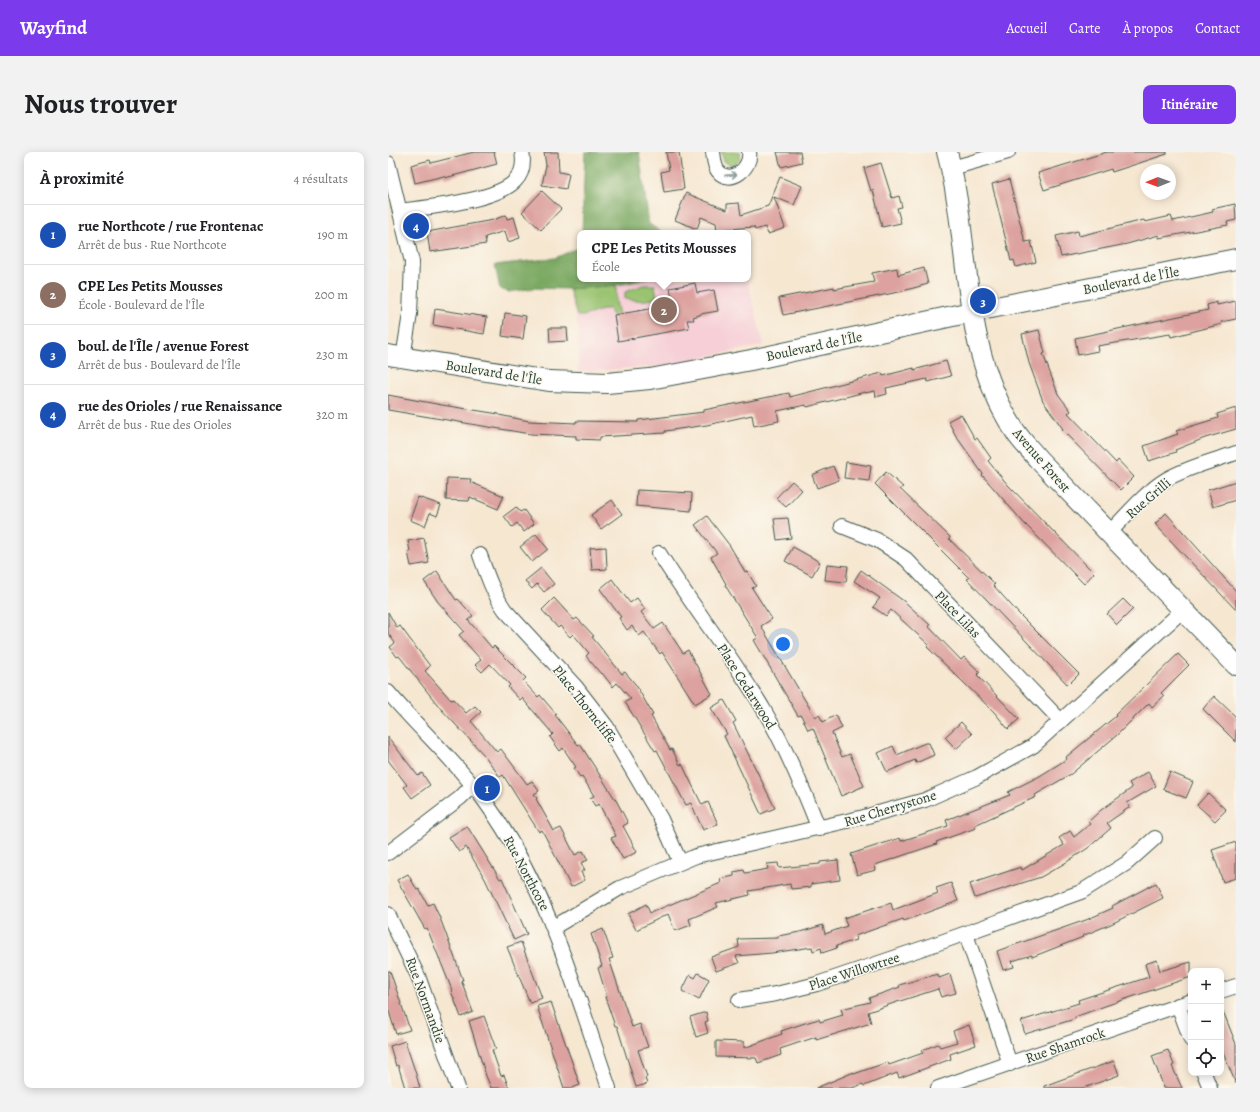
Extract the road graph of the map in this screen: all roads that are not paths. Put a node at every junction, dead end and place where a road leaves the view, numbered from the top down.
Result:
1 (522, 152) edge
2 (713, 152) edge
3 (749, 152) edge
4 (1008, 152) edge
5 (950, 160) edge
6 (388, 163) edge
7 (400, 211) junction
8 (1236, 259) edge
9 (971, 312) junction
10 (396, 356) edge
11 (1236, 453) edge
12 (842, 526) dead end
13 (1109, 533) junction
14 (659, 553) dead end
15 (480, 555) dead end
16 (1183, 610) junction
17 (1236, 665) edge
18 (388, 692) edge
19 (1061, 721) junction
20 (473, 785) junction
21 (819, 829) junction
22 (1155, 838) dead end
23 (388, 853) edge
24 (680, 862) junction
25 (388, 914) edge
26 (554, 927) junction
27 (966, 934) junction
28 (1236, 986) edge
29 (1224, 990) edge
30 (739, 1000) dead end
31 (1188, 1002) edge
32 (1178, 1005) junction
33 (1188, 1032) edge
34 (1010, 1064) junction
35 (1205, 1076) edge
36 (458, 1088) edge
37 (608, 1088) edge
38 (938, 1088) edge
39 (1210, 1088) edge

1 - 7 street
2 -> 3 street
4 - 5 street
5 - 9 street, Avenue Forest
6 - 7 street
7 - 10 street
8 - 9 street, Boulevard de l'Île
9 - 10 street, Boulevard de l'Île
9 - 13 street, Avenue Forest
11 - 13 street, Rue Grilli
12 - 19 street, Place Lilas
13 - 16 street, Avenue Forest
14 - 21 street, Place Cedarwood
15 - 24 street, Place Thorncliffe
16 - 17 street, Avenue Forest
16 - 19 street, Rue Cherrystone
18 - 20 street, Rue Northcote
19 - 21 street, Rue Cherrystone
20 - 23 street
20 - 26 street, Rue Northcote
21 - 24 street, Rue Cherrystone
22 - 27 street, Place Willowtree
24 - 26 street, Rue Cherrystone
25 - 36 street, Rue Normandie
26 - 37 street, Rue Northcote
27 - 30 street, Place Willowtree
27 - 34 street
28 - 29 street
31 - 32 street, Rue Shamrock
32 - 33 street
32 - 34 street, Rue Shamrock
34 - 38 street, Rue Shamrock
35 - 39 street

